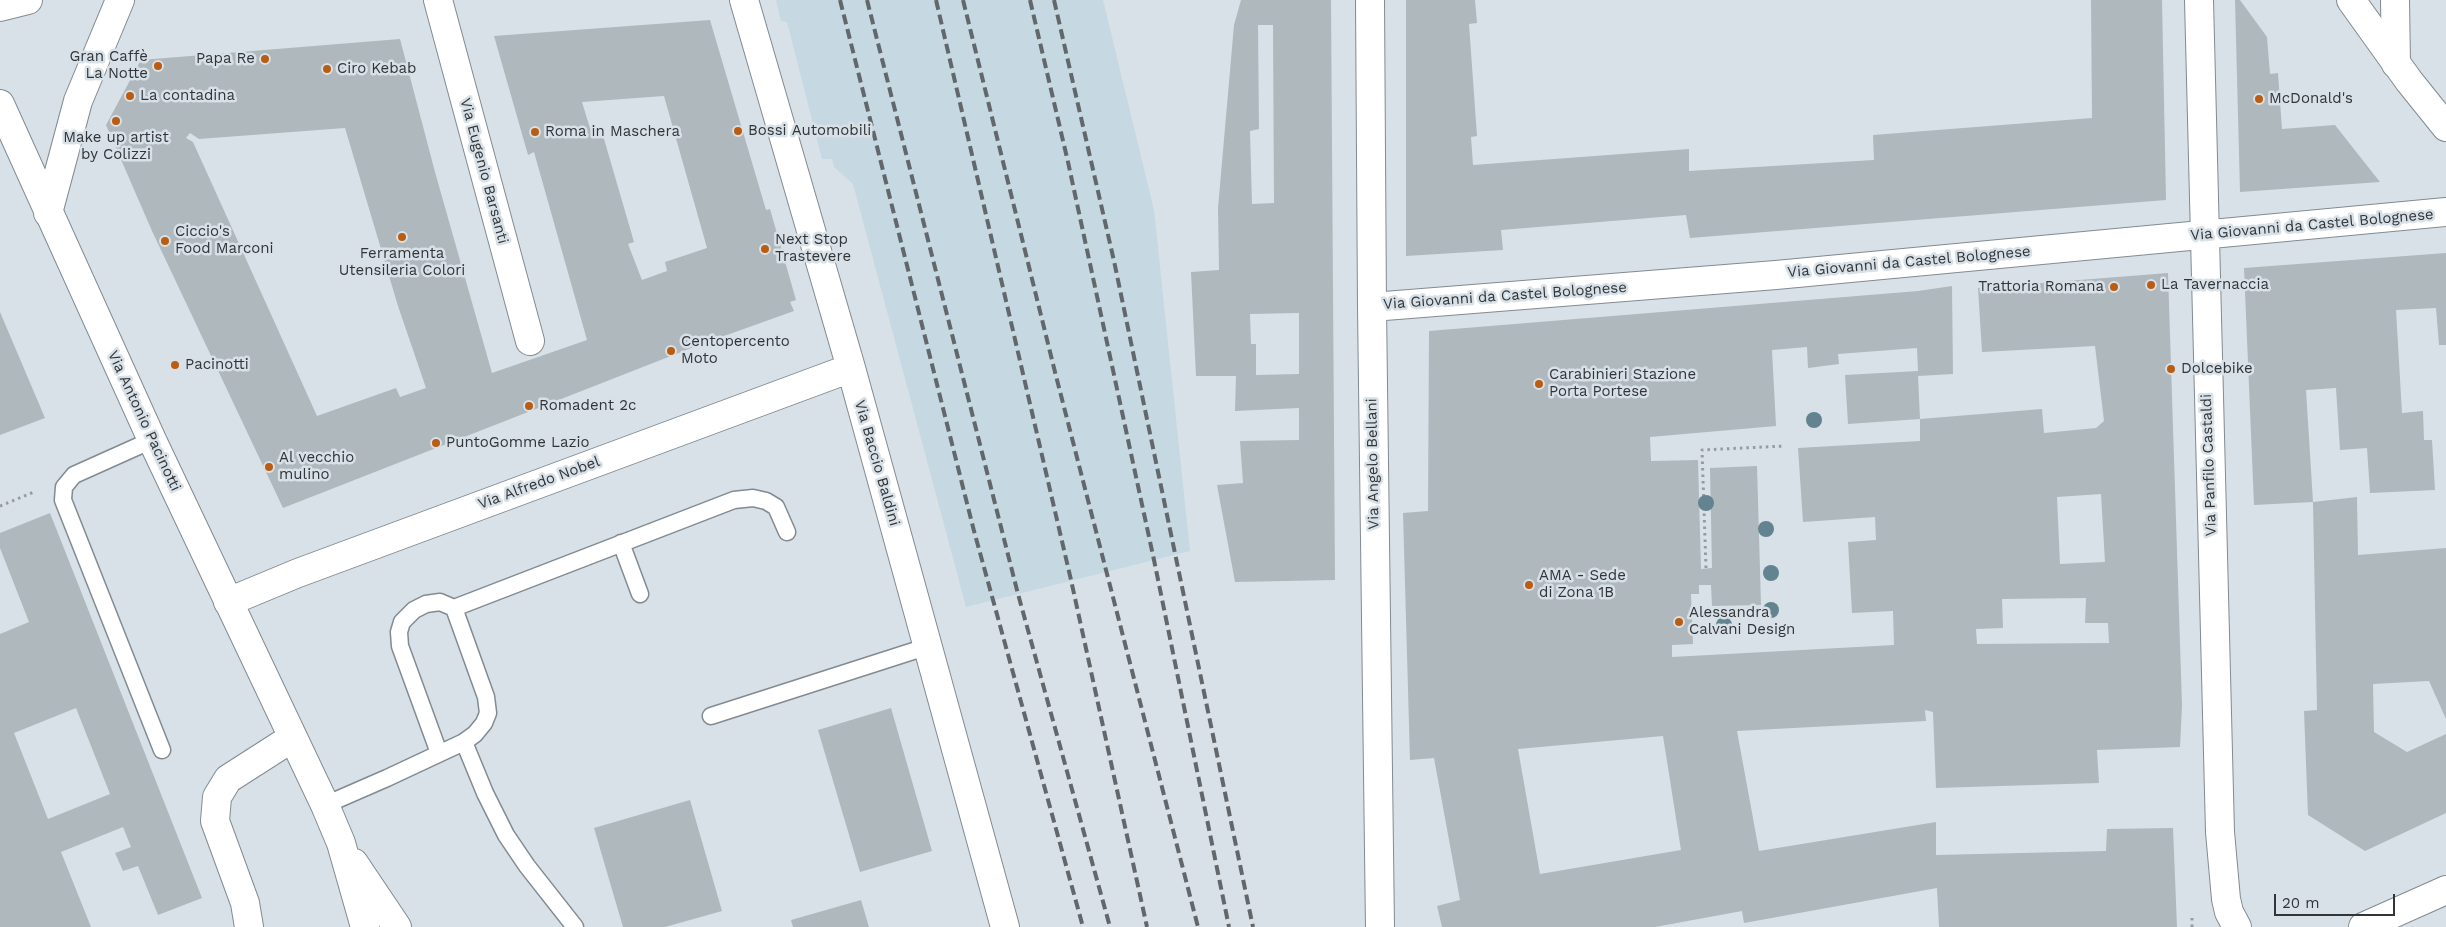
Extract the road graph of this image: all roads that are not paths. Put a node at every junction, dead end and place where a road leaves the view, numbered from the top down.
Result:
1 (28, 0) edge
2 (120, 0) edge
3 (438, 0) edge
4 (744, 0) edge
5 (1370, 0) edge
6 (2198, 0) edge
7 (2351, 0) edge
8 (2395, 0) edge
9 (0, 7) edge
10 (2396, 64) junction
11 (0, 104) edge
12 (2446, 127) edge
13 (2446, 212) edge
14 (48, 213) junction
15 (2204, 235) junction
16 (1372, 306) junction
17 (530, 341) dead end
18 (851, 368) junction
19 (152, 440) junction
20 (787, 532) dead end
21 (621, 543) junction
22 (640, 594) dead end
23 (228, 602) junction
24 (454, 608) junction
25 (929, 646) junction
26 (711, 716) dead end
27 (292, 738) junction
28 (464, 742) junction
29 (162, 750) dead end
30 (439, 753) junction
31 (325, 805) junction
32 (341, 843) junction
33 (2446, 890) edge
34 (249, 927) edge
35 (364, 927) edge
36 (397, 927) edge
37 (575, 927) edge
38 (1005, 927) edge
39 (1380, 927) edge
40 (2236, 927) edge
41 (2363, 927) edge

1 - 9 street
2 - 14 street
3 - 17 street, Via Eugenio Barsanti
4 - 18 street, Via Baccio Baldini
5 - 16 street, Via Angelo Bellani
6 - 15 street, Via Panfilo Castaldi
7 - 10 street
8 - 10 street
10 - 12 street
11 - 14 street, Via Antonio Pacinotti
13 - 15 street, Via Giovanni da Castel Bolognese
14 - 19 street, Via Antonio Pacinotti
15 - 16 street, Via Giovanni da Castel Bolognese
15 - 40 street, Via Panfilo Castaldi
16 - 39 street, Via Angelo Bellani
18 - 23 street, Via Alfredo Nobel
18 - 25 street, Via Baccio Baldini
19 - 23 street, Via Antonio Pacinotti
19 - 29 lane
20 - 21 lane
21 - 22 lane
21 - 24 lane
23 - 27 street, Via Antonio Pacinotti
24 - 28 lane
24 - 30 lane
25 - 26 lane
25 - 38 street, Via Baccio Baldini
27 - 31 street, Via Antonio Pacinotti
27 - 34 street
28 - 30 lane
28 - 37 lane
30 - 31 lane
31 - 32 street, Via Antonio Pacinotti
32 - 35 street, Via Antonio Pacinotti
32 - 36 street, Via Antonio Pacinotti
33 - 41 street

